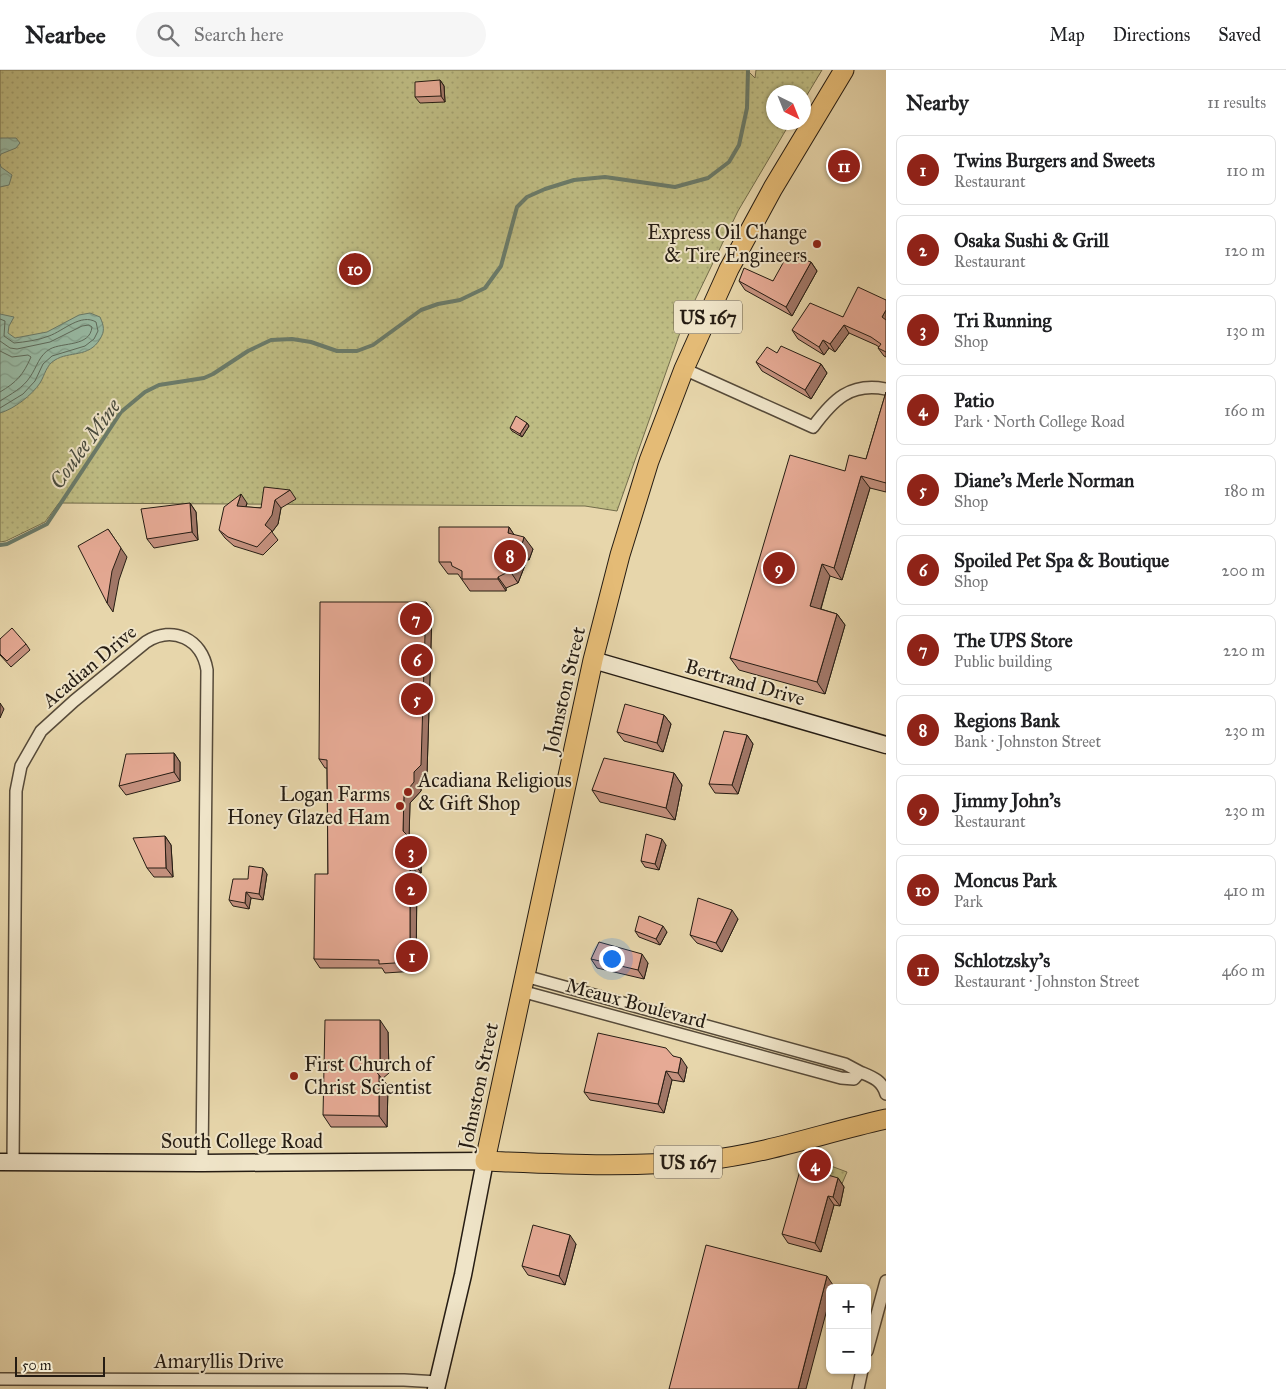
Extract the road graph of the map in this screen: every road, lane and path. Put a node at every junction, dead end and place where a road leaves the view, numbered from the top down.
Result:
1 (844, 70) edge
2 (684, 369) junction
3 (886, 389) edge
4 (593, 660) junction
5 (886, 745) edge
6 (523, 983) junction
7 (745, 1036) junction
8 (741, 1052) junction
9 (860, 1072) junction
10 (886, 1094) edge
11 (886, 1120) edge
12 (484, 1161) junction
13 (7, 1162) edge
14 (202, 1163) junction
15 (886, 1281) edge
16 (884, 1297) edge
17 (871, 1338) edge
18 (861, 1374) edge
19 (0, 1379) edge
20 (437, 1386) edge
21 (858, 1389) edge

1 - 2 main road, Johnston Street / US 167
2 - 3 street
2 - 4 main road, Johnston Street / US 167
4 - 5 main road, Bertrand Drive
4 - 6 main road, Johnston Street / US 167
6 - 7 street, Meaux Boulevard
6 - 8 street, Meaux Boulevard
6 - 12 main road, Johnston Street / US 167
7 - 8 street
7 - 9 street, Meaux Boulevard
8 - 9 street, Meaux Boulevard
9 - 10 street, Meaux Boulevard
11 - 12 main road, US 167
12 - 14 main road, South College Road
12 - 20 main road, Johnston Street
13 - 14 main road, South College Road
13 - 14 street, Acadian Drive
15 - 16 street
16 - 17 street
18 - 21 street
19 - 20 street, Amaryllis Drive

